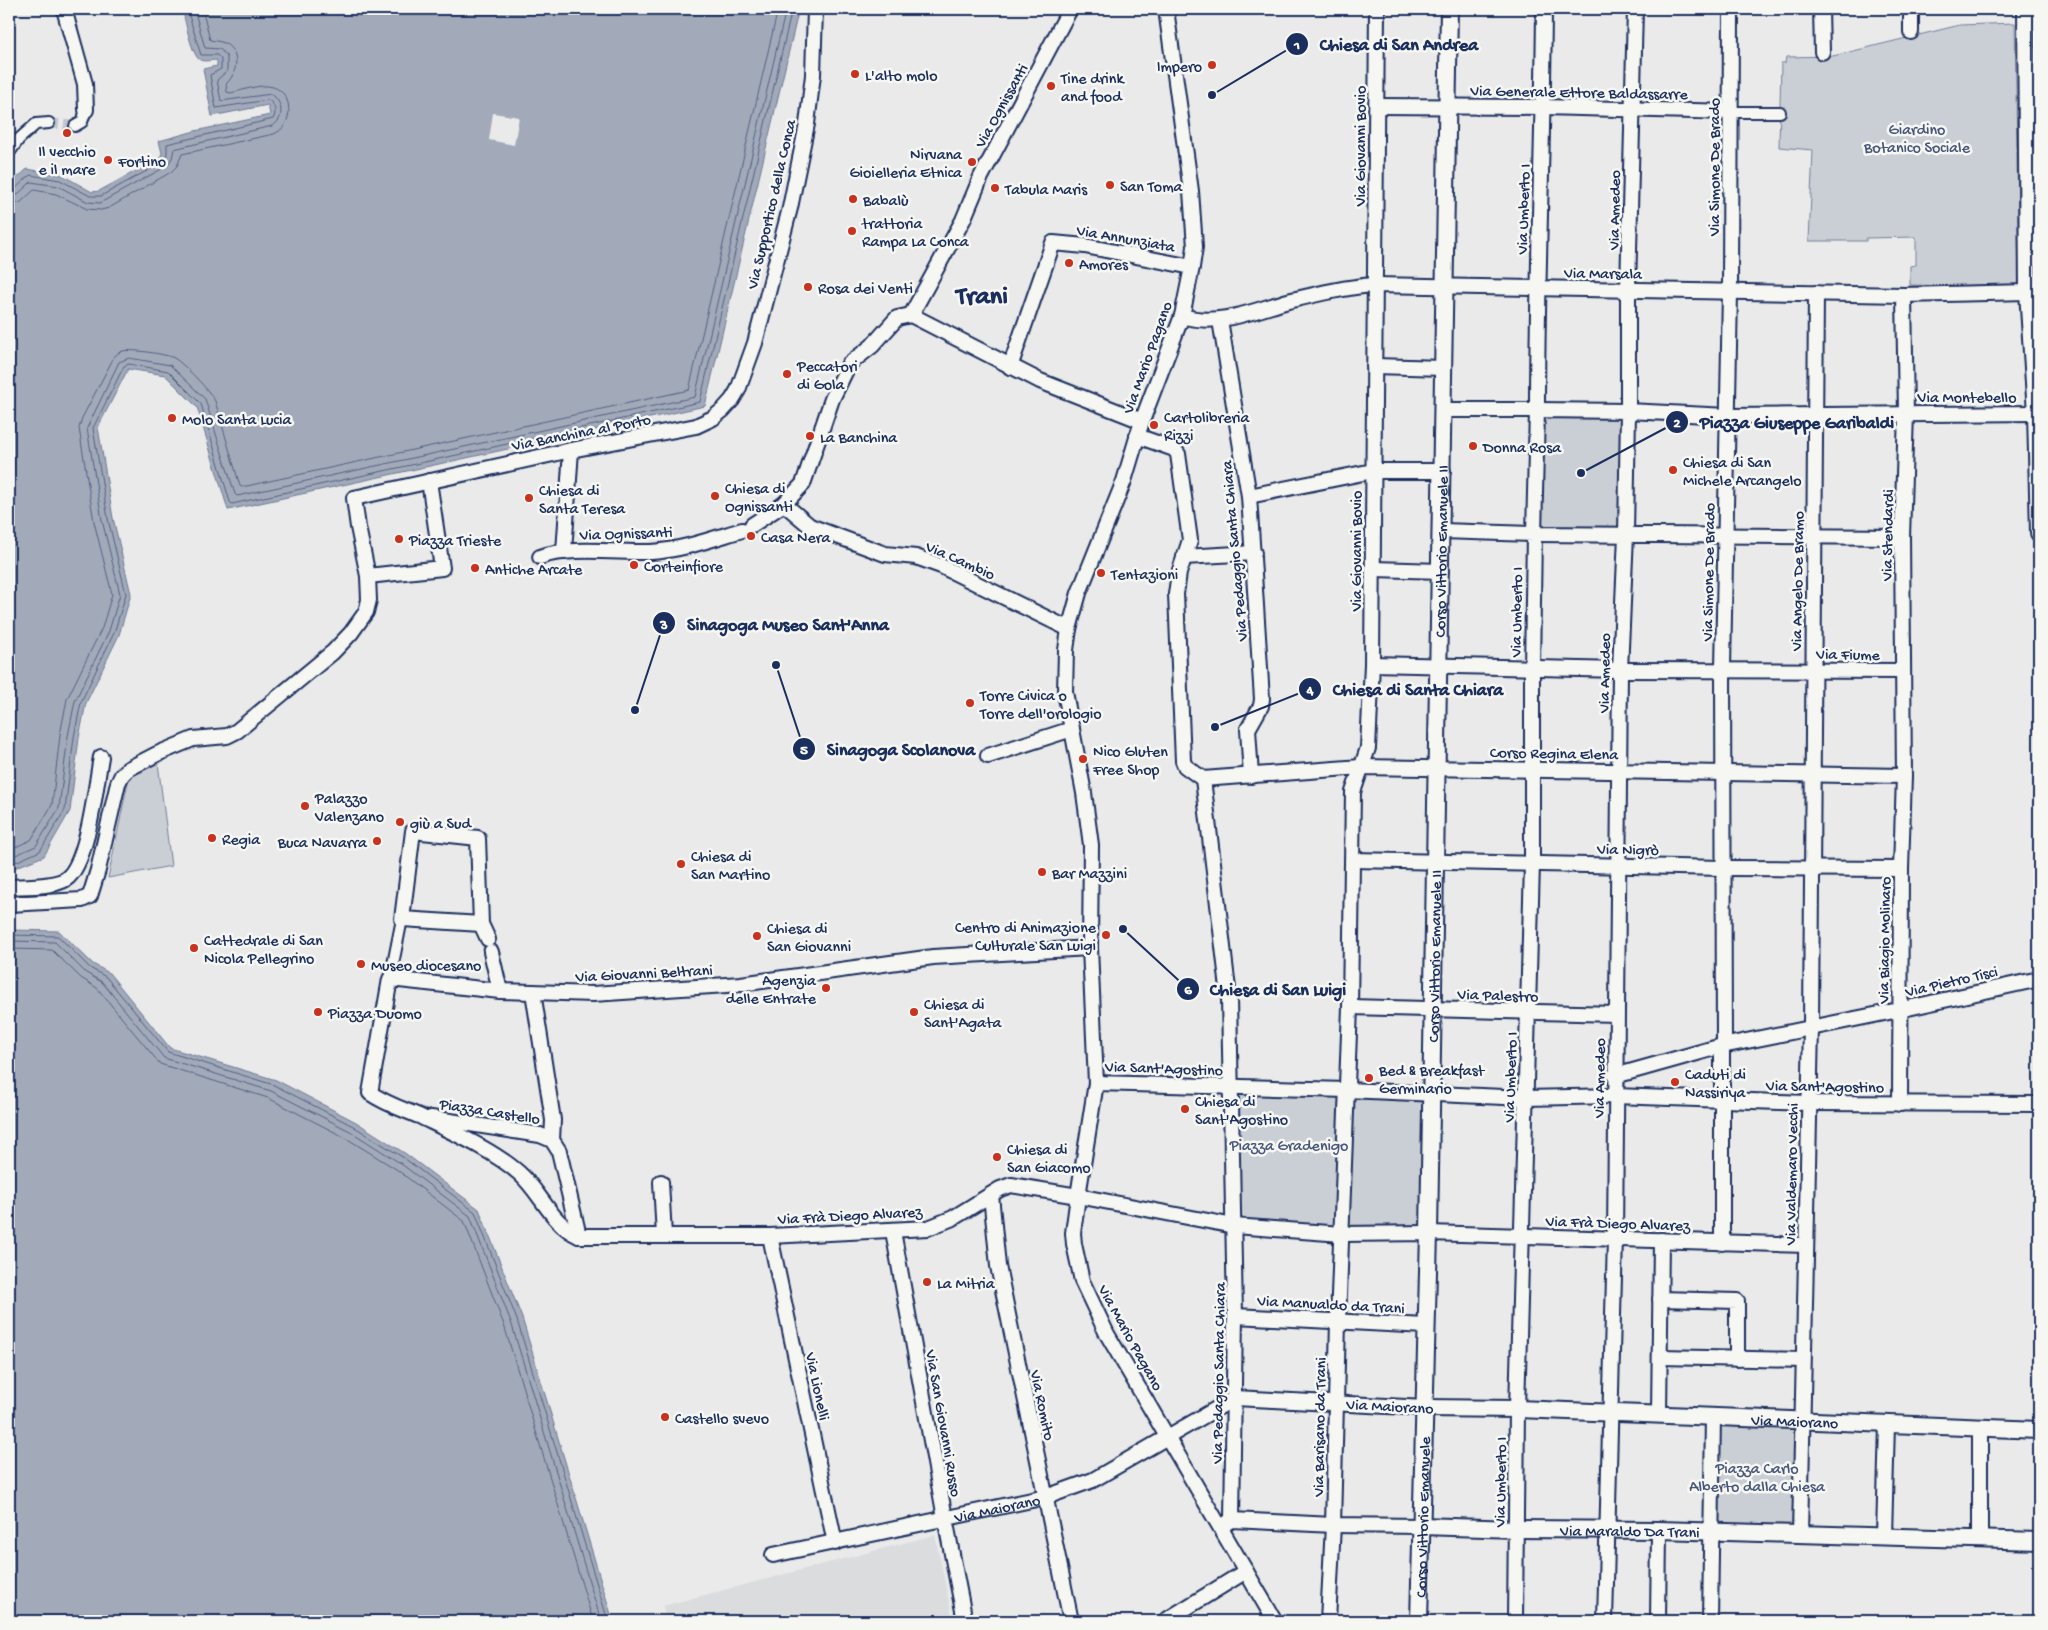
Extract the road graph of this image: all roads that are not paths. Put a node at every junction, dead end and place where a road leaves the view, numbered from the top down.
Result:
1 (64, 9) edge
2 (815, 9) edge
3 (1070, 9) edge
4 (1166, 9) edge
5 (1377, 9) edge
6 (1449, 9) edge
7 (1544, 9) edge
8 (1635, 9) edge
9 (1731, 9) edge
10 (1821, 9) edge
11 (1911, 9) edge
12 (2026, 9) edge
13 (1911, 32) dead end
14 (1822, 52) dead end
15 (1377, 106) junction
16 (1449, 106) junction
17 (1543, 107) junction
18 (86, 110) joint
19 (1633, 110) junction
20 (1730, 112) junction
21 (1780, 112) dead end
22 (2033, 119) edge
23 (49, 123) tunnel mouth
24 (75, 126) dead end
25 (9, 153) edge
26 (1192, 267) junction
27 (1375, 285) junction
28 (1444, 286) junction
29 (1537, 288) junction
30 (1628, 290) junction
31 (1730, 292) junction
32 (2028, 292) junction
33 (1816, 293) junction
34 (1904, 295) junction
35 (911, 315) junction
36 (1182, 316) junction
37 (1220, 320) junction
38 (1374, 366) junction
39 (1010, 367) junction
40 (1444, 368) junction
41 (732, 400) joint
42 (1443, 410) junction
43 (1537, 410) junction
44 (1628, 412) junction
45 (1906, 413) junction
46 (2036, 413) junction
47 (1815, 414) junction
48 (1728, 416) junction
49 (1142, 421) junction
50 (1137, 436) junction
51 (571, 450) junction
52 (1373, 471) junction
53 (1443, 471) junction
54 (430, 481) junction
55 (1249, 496) junction
56 (784, 504) junction
57 (1442, 530) junction
58 (2039, 533) edge
59 (1534, 534) junction
60 (1626, 535) junction
61 (1725, 535) junction
62 (1815, 536) junction
63 (1902, 537) junction
64 (564, 552) junction
65 (1254, 553) junction
66 (540, 557) dead end
67 (1184, 558) junction
68 (1374, 569) junction
69 (1441, 571) junction
70 (368, 576) junction
71 (1069, 629) junction
72 (1372, 664) junction
73 (1439, 666) junction
74 (1532, 668) junction
75 (1723, 669) junction
76 (1620, 670) junction
77 (1813, 670) junction
78 (1903, 671) junction
79 (1072, 729) junction
80 (988, 756) dead end
81 (101, 757) dead end
82 (1361, 767) junction
83 (1436, 768) junction
84 (1532, 769) junction
85 (1619, 771) junction
86 (1724, 772) junction
87 (1813, 774) junction
88 (1251, 776) junction
89 (1904, 776) junction
90 (1203, 779) junction
91 (1353, 860) junction
92 (1436, 863) junction
93 (1532, 864) junction
94 (1617, 866) junction
95 (1723, 868) junction
96 (1811, 869) junction
97 (1901, 869) junction
98 (9, 887) edge
99 (9, 904) edge
100 (402, 919) junction
101 (481, 924) junction
102 (1090, 948) junction
103 (2039, 979) edge
104 (390, 980) junction
105 (500, 991) junction
106 (534, 992) junction
107 (1350, 1007) junction
108 (1433, 1009) junction
109 (1899, 1010) junction
110 (1528, 1012) junction
111 (1616, 1014) junction
112 (1811, 1028) junction
113 (1723, 1045) junction
114 (1615, 1076) junction
115 (1096, 1083) junction
116 (1232, 1087) junction
117 (1347, 1090) junction
118 (1431, 1093) junction
119 (1615, 1096) junction
120 (1526, 1098) junction
121 (1723, 1100) junction
122 (1809, 1104) junction
123 (1900, 1104) junction
124 (2039, 1104) edge
125 (418, 1116) junction
126 (552, 1140) junction
127 (661, 1182) dead end
128 (991, 1195) junction
129 (1078, 1196) junction
130 (1234, 1226) junction
131 (893, 1231) junction
132 (1342, 1234) junction
133 (1429, 1234) junction
134 (578, 1236) junction
135 (664, 1236) junction
136 (770, 1236) junction
137 (1521, 1236) junction
138 (1614, 1238) junction
139 (1661, 1240) junction
140 (1722, 1243) junction
141 (1806, 1245) junction
142 (1660, 1299) junction
143 (1236, 1316) junction
144 (1338, 1321) junction
145 (1426, 1326) junction
146 (1660, 1358) junction
147 (1737, 1359) junction
148 (1803, 1360) junction
149 (1235, 1398) junction
150 (1336, 1402) junction
151 (1425, 1408) junction
152 (1517, 1409) junction
153 (1610, 1413) junction
154 (1659, 1415) junction
155 (1713, 1417) junction
156 (1802, 1421) junction
157 (1887, 1424) junction
158 (1980, 1428) junction
159 (2039, 1430) edge
160 (1167, 1436) junction
161 (1046, 1497) junction
162 (944, 1518) junction
163 (1226, 1523) junction
164 (1333, 1525) junction
165 (1422, 1526) junction
166 (1516, 1529) junction
167 (1606, 1529) junction
168 (1659, 1530) junction
169 (1712, 1532) junction
170 (1800, 1535) junction
171 (1884, 1536) junction
172 (1980, 1539) junction
173 (2039, 1541) edge
174 (835, 1543) junction
175 (772, 1555) dead end
176 (1246, 1571) junction
177 (966, 1621) edge
178 (1071, 1621) edge
179 (1165, 1621) edge
180 (1275, 1621) edge
181 (1328, 1621) edge
182 (1419, 1621) edge
183 (1515, 1621) edge
184 (1605, 1621) edge
185 (1658, 1621) edge
186 (1710, 1621) edge

1 - 18 street
2 - 41 street, Via Supportico della Conca
3 - 35 street, Via Ognissanti
4 - 26 street, Via Mario Pagano
5 - 15 street, Via Giovanni Bovio
6 - 16 street, Corso Vittorio Emanuele II
7 - 17 street, Via Umberto I
8 - 19 street, Via Amedeo
9 - 20 street, Via Simone De Brado
10 - 14 street
11 - 13 street
12 - 22 street
15 - 16 street, Via Generale Ettore Baldassarre
15 - 27 street, Via Giovanni Bovio
16 - 17 street, Via Generale Ettore Baldassarre
16 - 28 street, Corso Vittorio Emanuele II
17 - 19 street, Via Generale Ettore Baldassarre
17 - 29 street, Via Umberto I
18 - 24 street
19 - 20 street, Via Generale Ettore Baldassarre
19 - 30 street, Via Amedeo
20 - 21 street, Via Generale Ettore Baldassarre
20 - 31 street, Via Simone De Brado
22 - 32 street
23 - 25 street
26 - 36 street, Via Mario Pagano
26 - 39 street, Via Annunziata
27 - 28 street, Via Marsala
27 - 37 street, Via Marsala
27 - 38 street, Via Giovanni Bovio
28 - 29 street, Via Marsala
28 - 40 street, Corso Vittorio Emanuele II
29 - 30 street, Via Marsala
29 - 43 street, Via Umberto I
30 - 31 street, Via Marsala
30 - 44 street, Via Amedeo
31 - 33 street, Via Marsala
31 - 48 street, Via Simone De Brado
32 - 34 street, Via Marsala
32 - 46 street
33 - 34 street, Via Marsala
33 - 47 street, Via Angelo De Bramo
34 - 45 street, Via Stendardi
35 - 39 street
35 - 56 street, Via Ognissanti
36 - 37 street, Via Marsala
36 - 49 street, Via Mario Pagano
37 - 55 street, Via Pedaggio Santa Chiara
38 - 40 street
38 - 52 street, Via Giovanni Bovio
39 - 49 street
40 - 42 street, Corso Vittorio Emanuele II
41 - 51 street, Via Banchina al Porto
42 - 43 street
42 - 53 street, Corso Vittorio Emanuele II
43 - 44 street, Via Montebello
43 - 59 street, Via Umberto I
44 - 48 street, Via Montebello
44 - 60 street, Via Amedeo
45 - 46 street, Via Montebello
45 - 47 street, Via Montebello
45 - 63 street, Via Stendardi
46 - 58 street
47 - 48 street, Via Montebello
47 - 62 street, Via Angelo De Bramo
48 - 61 street, Via Simone De Brado
49 - 50 street, Via Mario Pagano
50 - 67 street
50 - 71 street, Via Mario Pagano
51 - 54 street, Via Banchina al Porto
51 - 64 street
52 - 53 street
52 - 55 street
52 - 68 street, Via Giovanni Bovio
53 - 57 street, Corso Vittorio Emanuele II
54 - 70 street
54 - 70 street
55 - 65 street, Via Pedaggio Santa Chiara
56 - 64 street, Via Ognissanti
56 - 71 street, Via Cambio
57 - 59 street
57 - 69 street, Corso Vittorio Emanuele II
59 - 60 street
59 - 74 street, Via Umberto I
60 - 61 street
60 - 76 street, Via Amedeo
61 - 62 street
61 - 75 street, Via Simone De Brado
62 - 63 street
62 - 77 street, Via Angelo De Bramo
63 - 78 street, Via Stendardi
64 - 66 street, Via Ognissanti
65 - 67 street
65 - 88 street, Via Pedaggio Santa Chiara
67 - 90 street
68 - 69 street
68 - 72 street, Via Giovanni Bovio
69 - 73 street, Corso Vittorio Emanuele II
70 - 99 street
71 - 79 street, Via Mario Pagano
72 - 73 street, Via Fiume
72 - 82 street, Via Giovanni Bovio
73 - 74 street, Via Fiume
73 - 83 street, Corso Vittorio Emanuele II
74 - 76 street, Via Fiume
74 - 84 street, Via Umberto I
75 - 76 street, Via Fiume
75 - 77 street, Via Fiume
75 - 86 street, Via Simone De Brado
76 - 85 street, Via Amedeo
77 - 78 street, Via Fiume
77 - 87 street, Via Angelo De Bramo
78 - 89 street, Via Stendardi
79 - 80 street
79 - 102 street, Via Mario Pagano
81 - 98 street
82 - 83 street, Corso Regina Elena
82 - 88 street, Corso Regina Elena
82 - 91 street, Via Giovanni Bovio
83 - 84 street, Corso Regina Elena
83 - 92 street, Corso Vittorio Emanuele II
84 - 85 street, Corso Regina Elena
84 - 93 street, Via Umberto I
85 - 86 street, Corso Regina Elena
85 - 94 street, Via Amedeo
86 - 87 street, Corso Regina Elena
86 - 95 street, Via Simone De Brado
87 - 89 street, Corso Regina Elena
87 - 96 street, Via Angelo De Bramo
88 - 90 street, Corso Regina Elena
89 - 97 street, Via Biagio Molinaro
90 - 116 street
91 - 92 street, Via Nigrò
91 - 107 street, Via Giovanni Bovio
92 - 93 street, Via Nigrò
92 - 108 street, Corso Vittorio Emanuele II
93 - 94 street, Via Nigrò
93 - 110 street, Via Umberto I
94 - 95 street, Via Nigrò
94 - 111 street, Via Amedeo
95 - 96 street, Via Nigrò
95 - 113 street, Via Simone De Brado
96 - 97 street, Via Nigrò
96 - 112 street, Via Valdemaro Vecchi
97 - 109 street, Via Biagio Molinaro
100 - 101 street
100 - 101 street
100 - 104 street
101 - 105 street
102 - 106 street, Via Giovanni Beltrani
102 - 115 street, Via Mario Pagano
103 - 109 street, Via Pietro Tisci
104 - 105 street, Via Giovanni Beltrani
104 - 125 street, Piazza Castello
105 - 106 street, Via Giovanni Beltrani
106 - 126 street
107 - 108 street, Via Palestro
107 - 117 street, Via Giovanni Bovio
108 - 110 street, Via Palestro
108 - 118 street, Corso Vittorio Emanuele II
109 - 112 street, Via Pietro Tisci
109 - 123 street, Via Biagio Molinaro
110 - 111 street, Via Palestro
110 - 120 street, Via Umberto I
111 - 114 street, Via Amedeo
112 - 113 street, Via Pietro Tisci
112 - 122 street, Via Valdemaro Vecchi
113 - 114 street, Via Pietro Tisci
113 - 121 street, Via Simone De Brado
114 - 119 street, Via Amedeo
115 - 116 street, Via Sant'Agostino
115 - 129 street, Via Mario Pagano
116 - 117 street
116 - 130 street
117 - 118 street
117 - 132 street
118 - 120 street, Via Sant'Agostino
118 - 133 street
119 - 120 street, Via Sant'Agostino
119 - 121 street, Via Sant'Agostino
119 - 138 street, Via Amedeo
120 - 137 street, Via Umberto I
121 - 122 street, Via Sant'Agostino
121 - 140 street, Via Simone De Brado
122 - 123 street, Via Sant'Agostino
122 - 141 street, Via Valdemaro Vecchi
123 - 124 street, Via Sant'Agostino
125 - 126 street, Piazza Castello
125 - 134 street, Piazza Castello
126 - 134 street, Piazza Castello
127 - 135 street
128 - 129 street, Via Frà Diego Alvarez
128 - 131 street, Via Frà Diego Alvarez
128 - 161 street, Via Romito
129 - 130 street, Via Frà Diego Alvarez
129 - 160 street, Via Mario Pagano
130 - 132 street
130 - 143 street, Via Pedaggio Santa Chiara
131 - 136 street, Via Frà Diego Alvarez
131 - 162 street, Via San Giovanni Russo
132 - 133 street
132 - 144 street, Via Barisano da Trani
133 - 137 street, Via Frà Diego Alvarez
133 - 145 street, Corso Vittorio Emanuele
134 - 135 street, Via Frà Diego Alvarez
135 - 136 street, Via Frà Diego Alvarez
136 - 174 street, Via Lionelli
137 - 138 street, Via Frà Diego Alvarez
137 - 152 street, Via Umberto I
138 - 139 street, Via Frà Diego Alvarez
138 - 153 street, Via Amedeo
139 - 140 street, Via Frà Diego Alvarez
139 - 142 street
140 - 141 street, Via Frà Diego Alvarez
141 - 148 street, Via Valdemaro Vecchi
142 - 146 street
142 - 147 street
143 - 144 street, Via Manualdo da Trani
143 - 149 street, Via Pedaggio Santa Chiara
144 - 145 street, Via Manualdo da Trani
144 - 150 street, Via Barisano da Trani
145 - 151 street, Corso Vittorio Emanuele
146 - 147 street
146 - 154 street
147 - 148 street
148 - 156 street, Via Valdemaro Vecchi
149 - 150 street, Via Maiorano
149 - 160 street, Via Maiorano
149 - 163 street, Via Pedaggio Santa Chiara
150 - 151 street, Via Maiorano
150 - 164 street, Via Barisano da Trani
151 - 152 street, Via Maiorano
151 - 165 street, Corso Vittorio Emanuele
152 - 153 street, Via Maiorano
152 - 166 street, Via Umberto I
153 - 154 street, Via Maiorano
153 - 167 street, Via Amedeo
154 - 155 street, Via Maiorano
155 - 156 street, Via Maiorano
155 - 169 street
156 - 157 street, Via Maiorano
156 - 170 street
157 - 158 street, Via Maiorano
157 - 171 street
158 - 159 street, Via Maiorano
158 - 172 street
160 - 161 street, Via Maiorano
160 - 163 street, Via Mario Pagano
161 - 162 street, Via Maiorano
161 - 178 street, Via Romito
162 - 174 street, Via Maiorano
162 - 177 street, Via San Giovanni Russo
163 - 164 street, Via Maraldo Da Trani
163 - 176 street, Via Mario Pagano
164 - 165 street, Via Maraldo Da Trani
164 - 181 street, Via Barisano da Trani
165 - 166 street, Via Maraldo Da Trani
165 - 182 street, Corso Vittorio Emanuele
166 - 167 street, Via Maraldo Da Trani
166 - 183 street, Via Umberto I
167 - 168 street, Via Maraldo Da Trani
167 - 184 street, Via Amedeo
168 - 169 street, Via Maraldo Da Trani
168 - 185 street
169 - 170 street, Via Maraldo Da Trani
169 - 186 street
170 - 171 street, Via Maraldo Da Trani
171 - 172 street, Via Maraldo Da Trani
172 - 173 street, Via Maraldo Da Trani
174 - 175 street, Via Maiorano
176 - 179 street
176 - 180 street, Via Mario Pagano

